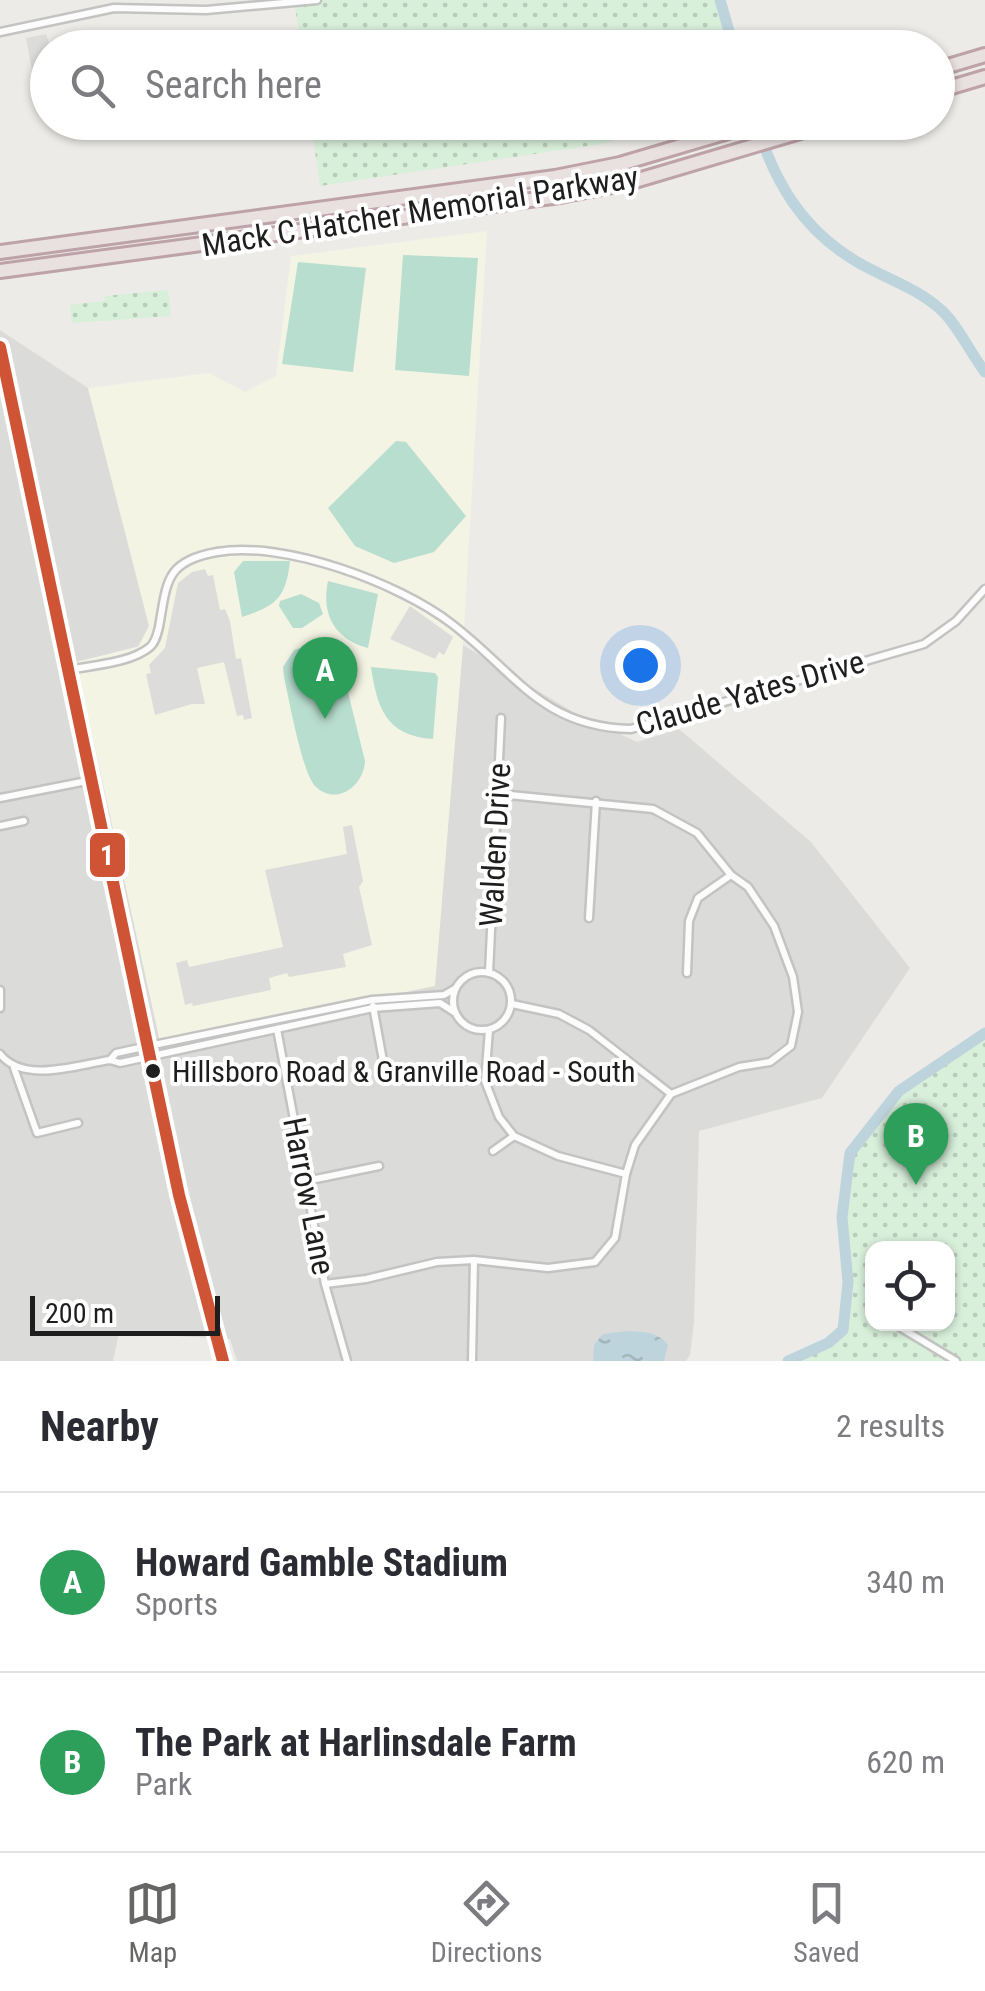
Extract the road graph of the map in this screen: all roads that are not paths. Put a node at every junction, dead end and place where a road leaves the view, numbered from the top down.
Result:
1 (317, 0) edge
2 (0, 32) edge
3 (985, 55) edge
4 (955, 64) edge
5 (985, 76) edge
6 (955, 86) edge
7 (703, 140) edge
8 (777, 140) edge
9 (0, 252) edge
10 (0, 271) edge
11 (0, 347) edge
12 (985, 589) edge
13 (70, 670) junction
14 (500, 718) dead end
15 (92, 780) junction
16 (499, 794) junction
17 (0, 798) edge
18 (596, 801) junction
19 (24, 821) dead end
20 (0, 826) edge
21 (731, 876) junction
22 (589, 918) dead end
23 (687, 972) dead end
24 (489, 973) junction
25 (456, 988) junction
26 (0, 990) edge
27 (373, 1004) junction
28 (512, 1004) junction
29 (0, 1008) edge
30 (454, 1012) junction
31 (277, 1029) junction
32 (490, 1030) junction
33 (188, 1043) junction
34 (151, 1051) junction
35 (0, 1054) edge
36 (14, 1066) junction
37 (384, 1066) dead end
38 (670, 1094) junction
39 (78, 1123) dead end
40 (514, 1136) junction
41 (493, 1151) dead end
42 (379, 1166) dead end
43 (626, 1174) junction
44 (306, 1181) junction
45 (474, 1260) junction
46 (324, 1284) junction
47 (906, 1331) edge
48 (223, 1361) edge
49 (348, 1361) edge
50 (472, 1361) edge
51 (956, 1361) edge

1 - 2 street
3 - 4 highway
5 - 6 highway
7 - 9 highway, Mack C Hatcher Memorial Parkway
8 - 10 highway, Mack C Hatcher Memorial Parkway
11 - 13 main road
12 - 13 street, Claude Yates Drive
13 - 15 main road
14 - 16 street, Walden Drive
15 - 17 street
15 - 34 main road
16 - 18 street
16 - 24 street, Walden Drive
18 - 21 street
18 - 22 street
19 - 20 street
21 - 23 street
21 - 38 street
24 - 25 street, Walden Drive
24 - 28 street, Walden Drive
25 - 27 street, Walden Drive
25 - 30 street
26 - 29 street
27 - 30 street
27 - 31 street
27 - 33 street
27 - 37 street
28 - 32 street
28 - 38 street
30 - 32 street
31 - 33 street
31 - 44 street, Harrow Lane
32 - 40 street
33 - 34 street
34 - 36 street
34 - 48 main road
35 - 36 street
36 - 39 street
38 - 43 street
40 - 41 street
40 - 43 street
42 - 44 street
43 - 45 street
44 - 46 street, Harrow Lane
45 - 46 street
45 - 50 street
46 - 49 street, Harrow Lane
47 - 51 street

